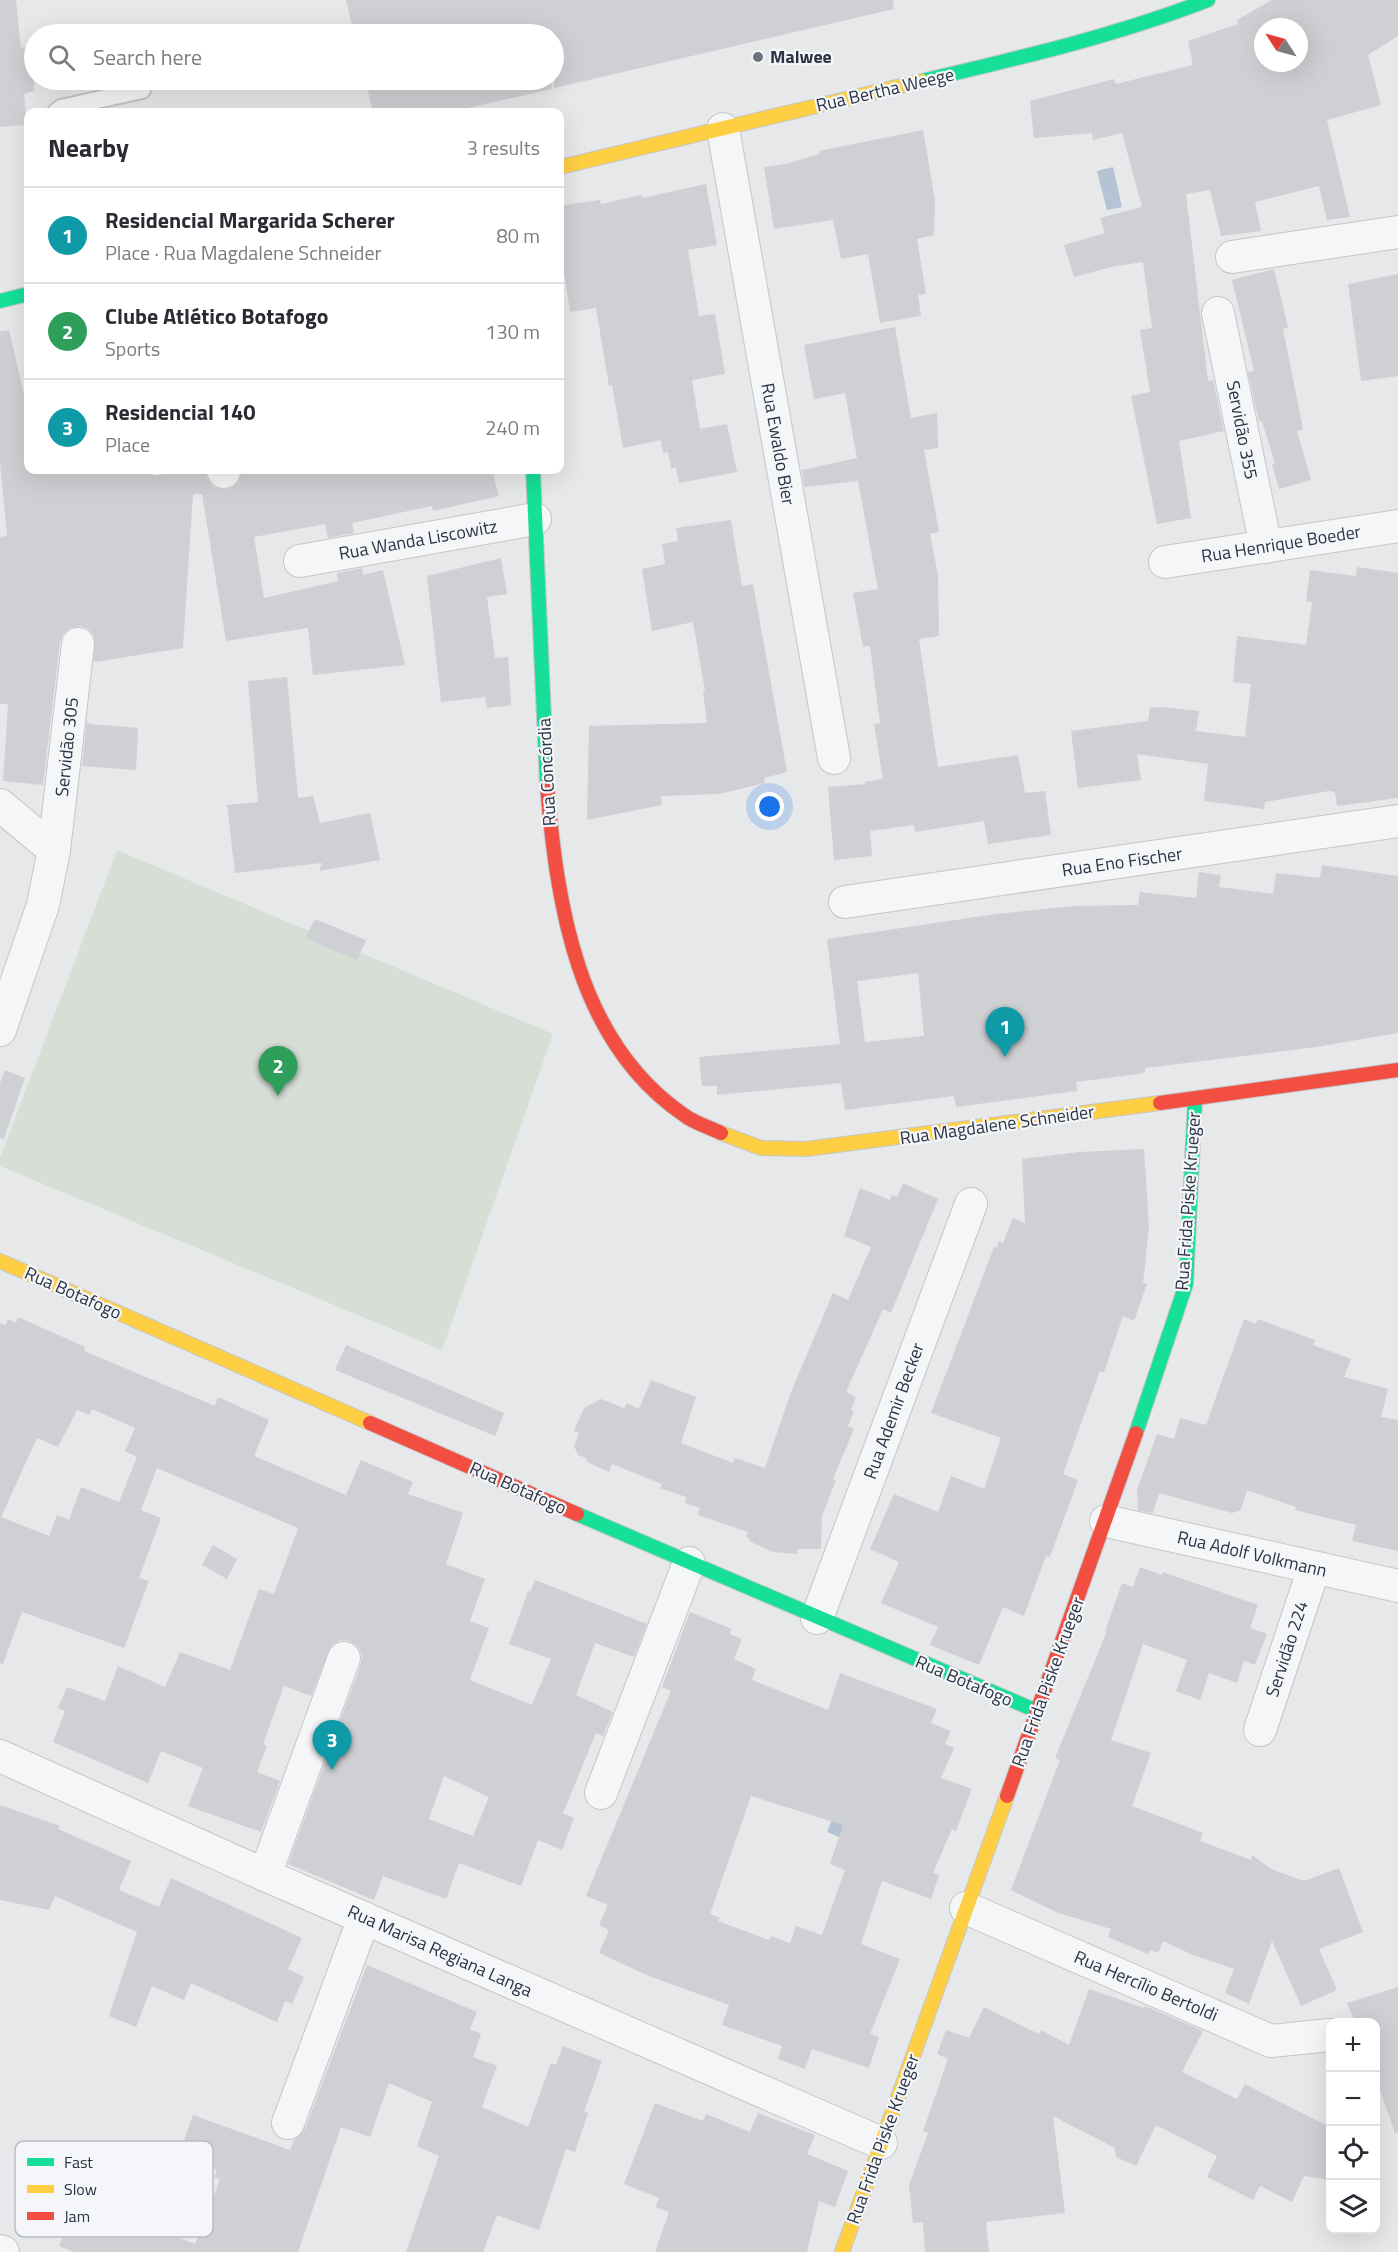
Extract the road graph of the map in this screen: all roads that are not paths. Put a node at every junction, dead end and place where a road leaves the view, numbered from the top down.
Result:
1 (1208, 0) edge
2 (142, 90) dead end
3 (61, 108) edge
4 (723, 129) junction
5 (564, 166) edge
6 (1398, 232) edge
7 (1232, 257) dead end
8 (24, 295) edge
9 (0, 301) edge
10 (1218, 313) dead end
11 (533, 474) edge
12 (535, 519) junction
13 (1398, 526) edge
14 (1266, 547) junction
15 (300, 561) dead end
16 (1165, 562) dead end
17 (78, 644) dead end
18 (834, 758) dead end
19 (0, 805) edge
20 (1398, 820) edge
21 (54, 850) junction
22 (845, 902) dead end
23 (0, 1030) edge
24 (624, 1060) joint
25 (1398, 1070) edge
26 (1195, 1099) junction
27 (971, 1204) dead end
28 (0, 1261) edge
29 (1106, 1521) junction
30 (688, 1563) junction
31 (1314, 1568) junction
32 (1398, 1586) edge
33 (817, 1618) junction
34 (344, 1658) dead end
35 (1037, 1712) junction
36 (1260, 1730) dead end
37 (2, 1763) edge
38 (601, 1793) dead end
39 (265, 1875) junction
40 (966, 1908) junction
41 (364, 1918) junction
42 (1326, 2035) edge
43 (288, 2123) dead end
44 (880, 2143) junction
45 (842, 2252) edge

1 - 4 street, Rua Bertha Weege
2 - 3 lane
4 - 5 street, Rua Bertha Weege
4 - 18 street, Rua Ewaldo Bier
6 - 7 street
8 - 9 street
10 - 14 street, Servidão 355
11 - 12 street, Rua Concórdia
12 - 15 street, Rua Wanda Liscowitz
12 - 24 street, Rua Concórdia
13 - 14 street, Rua Henrique Boeder
14 - 16 street, Rua Henrique Boeder
17 - 21 street, Servidão 305
19 - 21 street
20 - 22 street, Rua Eno Fischer
21 - 23 street, Servidão 305
24 - 26 street, Rua Magdalene Schneider
25 - 26 street, Rua Magdalene Schneider
26 - 29 street, Rua Frida Piske Krueger
27 - 33 street, Rua Ademir Becker
28 - 30 street, Rua Botafogo
29 - 31 street, Rua Adolf Volkmann
29 - 35 street, Rua Frida Piske Krueger
30 - 33 street, Rua Botafogo
30 - 38 street
31 - 32 street, Rua Adolf Volkmann
31 - 36 street, Servidão 224
33 - 35 street, Rua Botafogo
34 - 39 street
35 - 40 street, Rua Frida Piske Krueger
37 - 39 street, Rua Marisa Regiana Langa
39 - 41 street, Rua Marisa Regiana Langa
40 - 42 street, Rua Hercílio Bertoldi
40 - 44 street, Rua Frida Piske Krueger
41 - 43 street
41 - 44 street, Rua Marisa Regiana Langa
44 - 45 street, Rua Frida Piske Krueger

